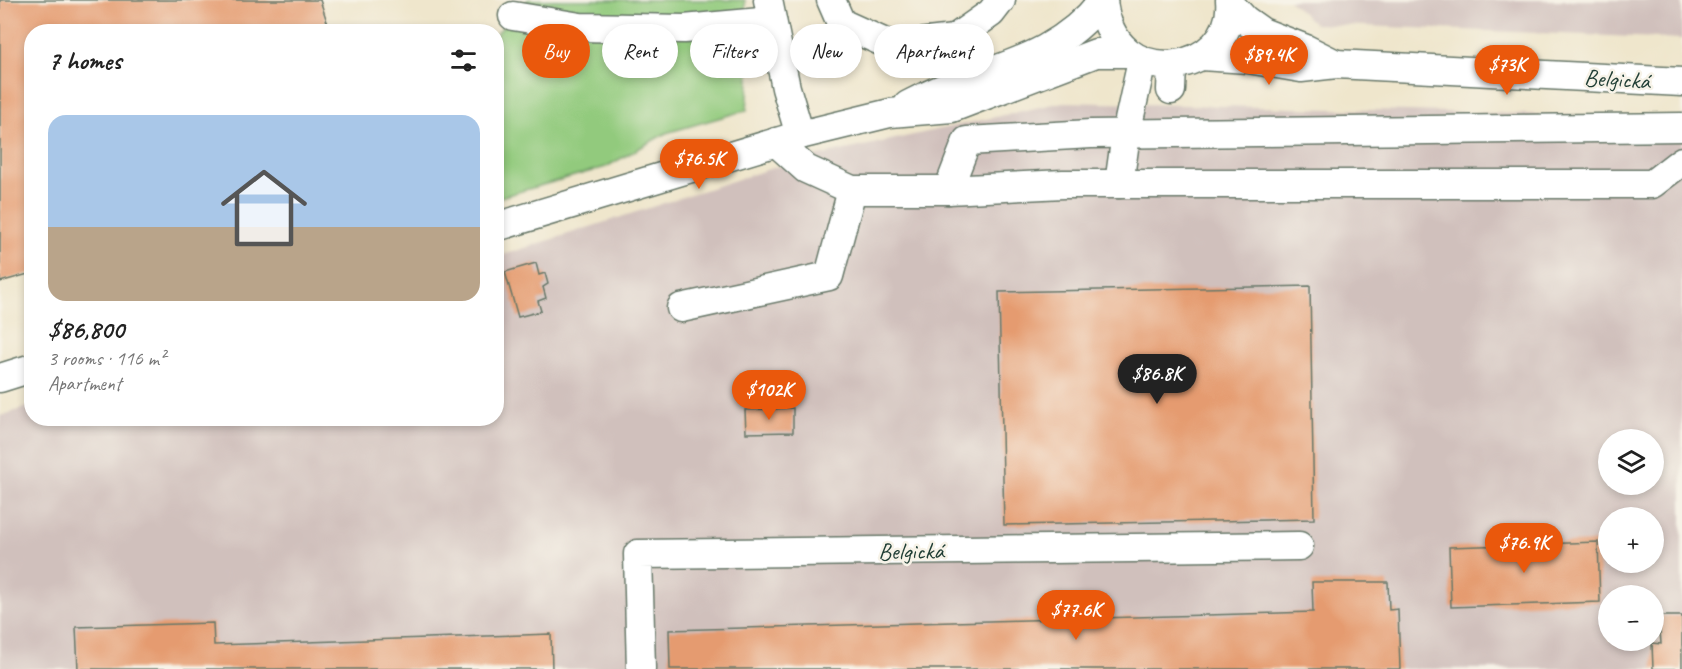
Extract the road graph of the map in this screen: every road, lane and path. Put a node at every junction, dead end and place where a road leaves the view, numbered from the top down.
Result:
1 (831, 0) edge
2 (1001, 0) edge
3 (1103, 0) edge
4 (1231, 2) edge
5 (770, 11) edge
6 (513, 16) dead end
7 (1201, 56) junction
8 (1135, 57) junction
9 (1336, 64) junction
10 (1682, 82) edge
11 (890, 113) junction
12 (1682, 127) edge
13 (1126, 134) junction
14 (788, 139) junction
15 (1682, 161) edge
16 (1119, 184) junction
17 (852, 190) junction
18 (948, 190) junction
19 (504, 225) edge
20 (681, 308) dead end
21 (24, 370) edge
22 (0, 378) edge
23 (1299, 546) dead end
24 (641, 669) edge

1 - 2 street
3 - 8 street
3 - 11 street
4 - 7 street
4 - 9 street, Belgická
5 - 6 street
5 - 14 street
7 - 8 street
7 - 9 street, Belgická
8 - 11 street
8 - 13 street
9 - 10 street, Belgická
11 - 14 street
12 - 13 street
13 - 16 street
13 - 18 street
14 - 17 street
14 - 19 street
15 - 16 street
16 - 18 street
17 - 18 street
17 - 20 street
21 - 22 street
23 - 24 street, Belgická

